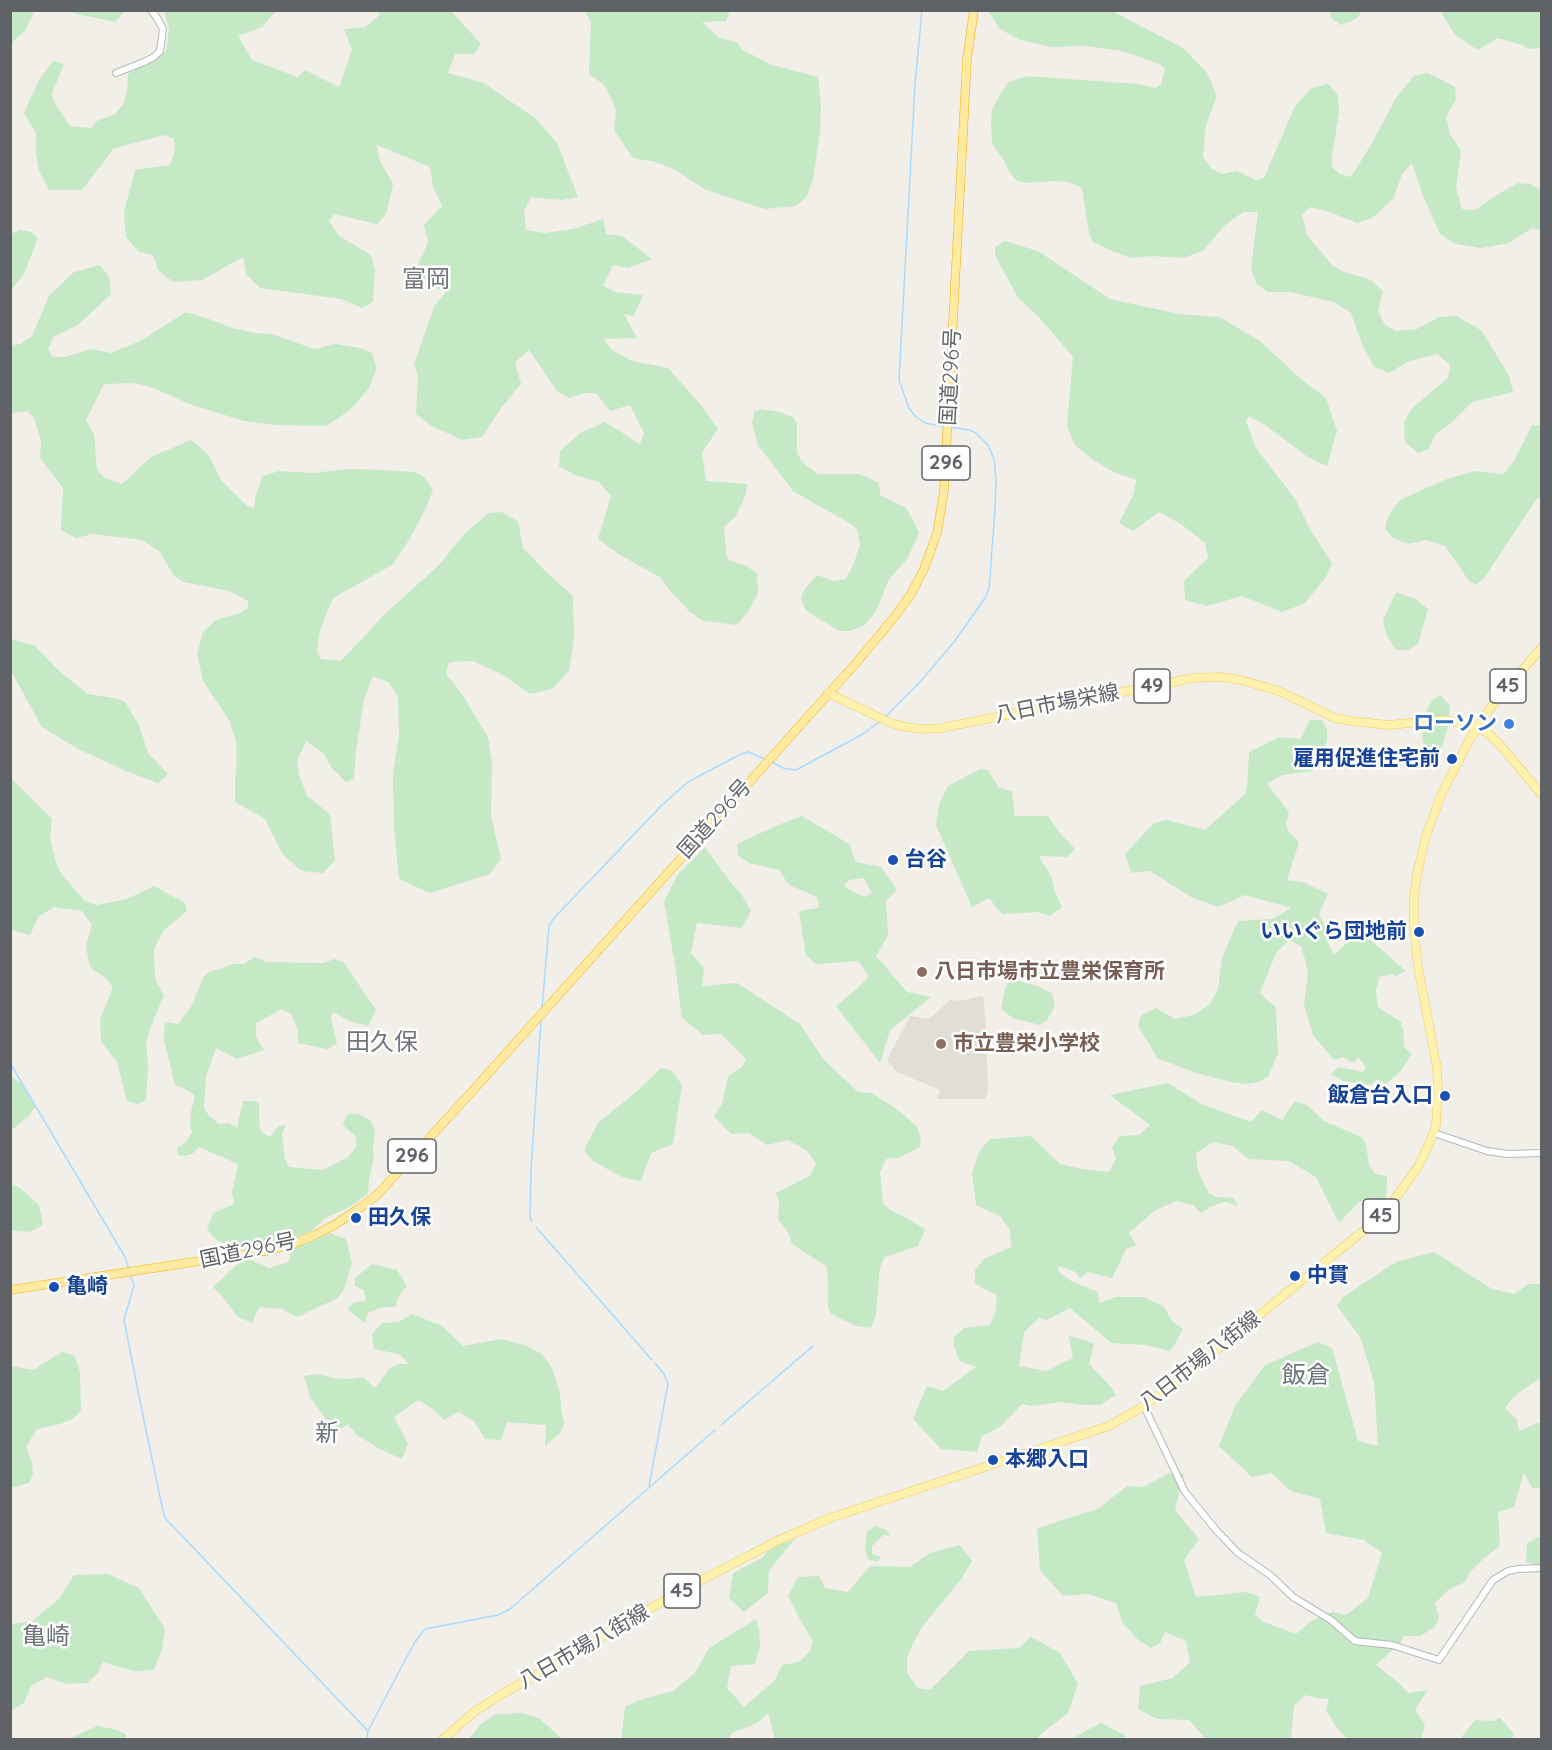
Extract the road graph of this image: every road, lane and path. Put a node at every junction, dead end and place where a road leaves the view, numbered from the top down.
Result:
1 (151, 10) edge
2 (974, 10) edge
3 (116, 73) dead end
4 (1542, 647) edge
5 (828, 693) junction
6 (1477, 727) junction
7 (1542, 795) edge
8 (1434, 1133) junction
9 (1542, 1153) edge
10 (10, 1290) edge
11 (1144, 1406) junction
12 (1542, 1568) edge
13 (442, 1740) edge

1 - 3 street
2 - 5 highway, 国道296号 / 296
4 - 6 main road, 八日市場八街線 / 45
5 - 6 main road, 八日市場栄線 / 49
5 - 10 highway, 国道296号 / 296
6 - 7 main road, 八日市場栄線 / 49
6 - 8 main road, 八日市場八街線 / 45
8 - 9 street
8 - 11 main road, 八日市場八街線 / 45
11 - 12 street
11 - 13 main road, 八日市場八街線 / 45

